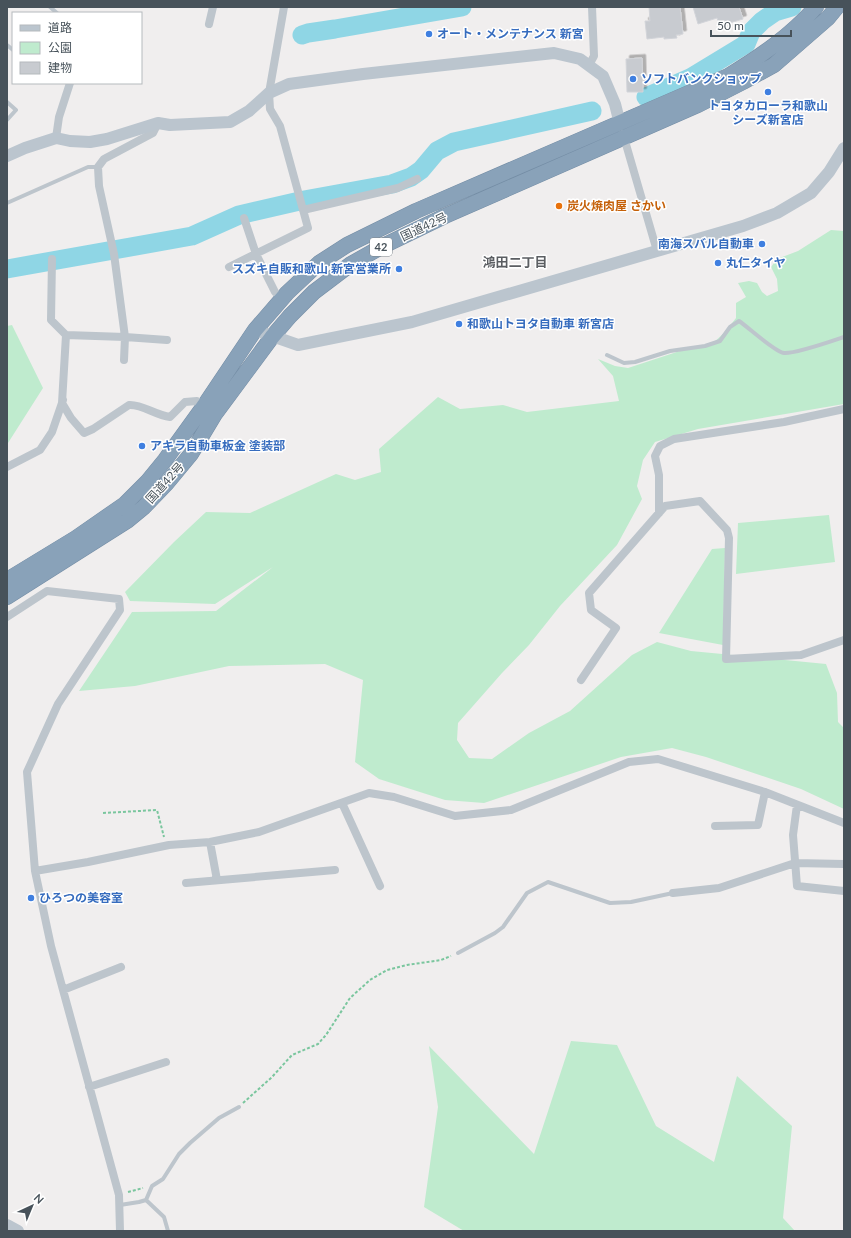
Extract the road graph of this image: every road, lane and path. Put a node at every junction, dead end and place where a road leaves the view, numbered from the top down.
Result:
1 (213, 7) edge
2 (284, 7) edge
3 (592, 7) edge
4 (816, 7) edge
5 (837, 7) edge
6 (209, 24) dead end
7 (589, 65) junction
8 (70, 84) edge
9 (269, 93) junction
10 (7, 102) edge
11 (7, 120) edge
12 (158, 123) junction
13 (622, 130) junction
14 (56, 138) junction
15 (844, 148) edge
16 (7, 156) edge
17 (98, 167) junction
18 (416, 179) dead end
19 (7, 203) edge
20 (303, 210) junction
21 (244, 218) dead end
22 (657, 251) junction
23 (256, 254) junction
24 (52, 259) dead end
25 (229, 267) dead end
26 (275, 292) dead end
27 (255, 330) junction
28 (66, 335) junction
29 (125, 337) junction
30 (272, 337) junction
31 (844, 337) edge
32 (167, 340) dead end
33 (607, 355) dead end
34 (124, 360) dead end
35 (63, 400) junction
36 (844, 409) edge
37 (209, 410) junction
38 (7, 468) edge
39 (659, 513) junction
40 (7, 580) edge
41 (7, 597) edge
42 (7, 617) edge
43 (844, 640) edge
44 (581, 680) dead end
45 (765, 792) junction
46 (342, 803) junction
47 (797, 805) junction
48 (103, 813) dead end
49 (844, 823) edge
50 (715, 826) dead end
51 (210, 842) junction
52 (166, 846) junction
53 (794, 863) junction
54 (844, 864) edge
55 (335, 870) dead end
56 (35, 871) junction
57 (217, 880) junction
58 (186, 883) dead end
59 (380, 886) dead end
60 (844, 891) edge
61 (673, 893) joint
62 (458, 953) joint
63 (121, 967) dead end
64 (63, 990) junction
65 (166, 1062) dead end
66 (89, 1087) junction
67 (239, 1107) joint
68 (152, 1186) junction
69 (119, 1195) junction
70 (146, 1200) junction
71 (120, 1205) junction
72 (7, 1225) edge
73 (18, 1231) edge
74 (120, 1231) edge
75 (168, 1231) edge

1 - 6 street
2 - 9 street
3 - 7 street
4 - 13 highway, 国道42号 / 42
5 - 13 highway, 国道42号 / 42
7 - 9 street
7 - 13 street
8 - 14 street
9 - 12 street
9 - 20 street
10 - 11 lane
12 - 14 street
12 - 17 street
13 - 22 street
13 - 27 highway, 国道42号 / 42
13 - 30 highway, 国道42号 / 42
14 - 16 street
15 - 22 street
17 - 19 lane
17 - 29 street
18 - 20 street
20 - 23 street
21 - 23 street
22 - 30 street
23 - 25 street
23 - 26 street
24 - 28 street
27 - 30 street
27 - 37 highway, 国道42号 / 42
28 - 29 street
28 - 35 street
29 - 32 street
29 - 34 street
30 - 37 highway, 国道42号 / 42
31 - 33 lane
35 - 37 street
35 - 38 street
36 - 39 street
37 - 40 highway, 国道42号 / 42
37 - 41 highway, 国道42号 / 42
39 - 43 street
39 - 44 street
42 - 56 street
45 - 46 street
45 - 47 street
45 - 50 street
46 - 51 street
46 - 59 street
47 - 49 street
47 - 53 street
48 - 52 path
51 - 52 street
51 - 57 street
52 - 56 street
53 - 54 street
53 - 60 street
53 - 61 street
55 - 57 street
56 - 64 street
57 - 58 street
61 - 62 lane
62 - 67 path
63 - 64 street
64 - 66 street
65 - 66 street
66 - 69 street
67 - 68 lane
68 - 69 path
68 - 70 lane
69 - 71 street
70 - 71 lane
70 - 75 lane
71 - 74 street
72 - 73 street

